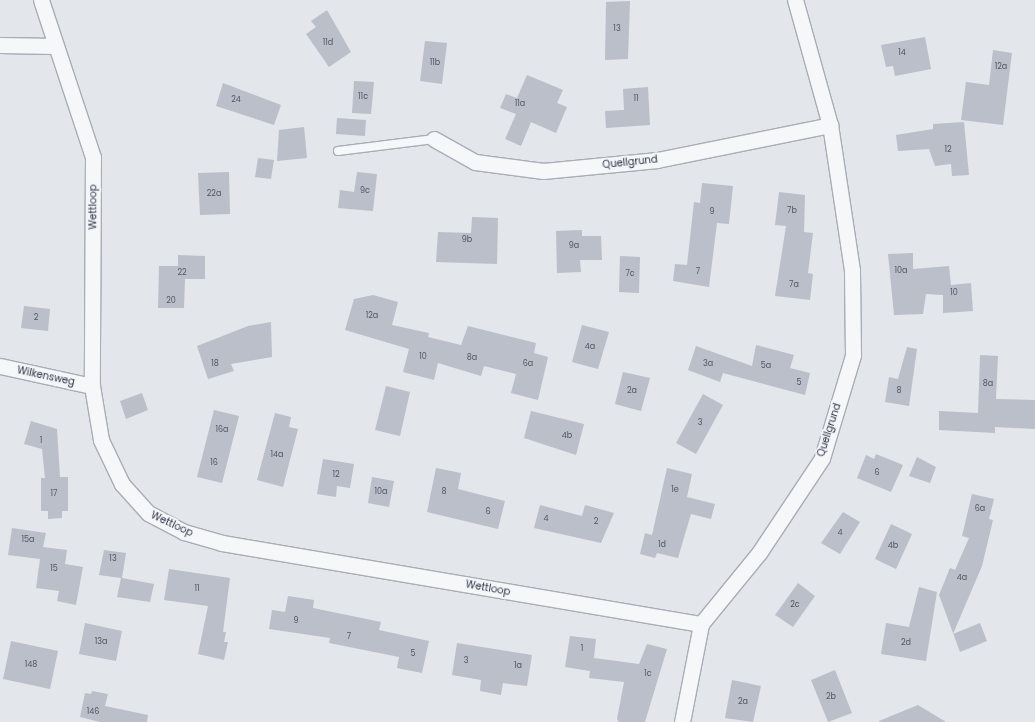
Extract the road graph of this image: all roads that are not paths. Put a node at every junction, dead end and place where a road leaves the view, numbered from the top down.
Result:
1 (41, 0) edge
2 (795, 0) edge
3 (0, 45) edge
4 (55, 46) junction
5 (830, 125) junction
6 (434, 139) joint
7 (338, 151) dead end
8 (0, 366) edge
9 (92, 386) junction
10 (701, 624) junction
11 (682, 722) edge

1 - 4 street, Wettloop
2 - 5 street, Quellgrund
3 - 4 street
4 - 9 street, Wettloop
5 - 6 street, Quellgrund
5 - 10 street, Quellgrund
6 - 7 lane
8 - 9 street, Wilkensweg
9 - 10 street, Wettloop
10 - 11 street, Quellgrund

